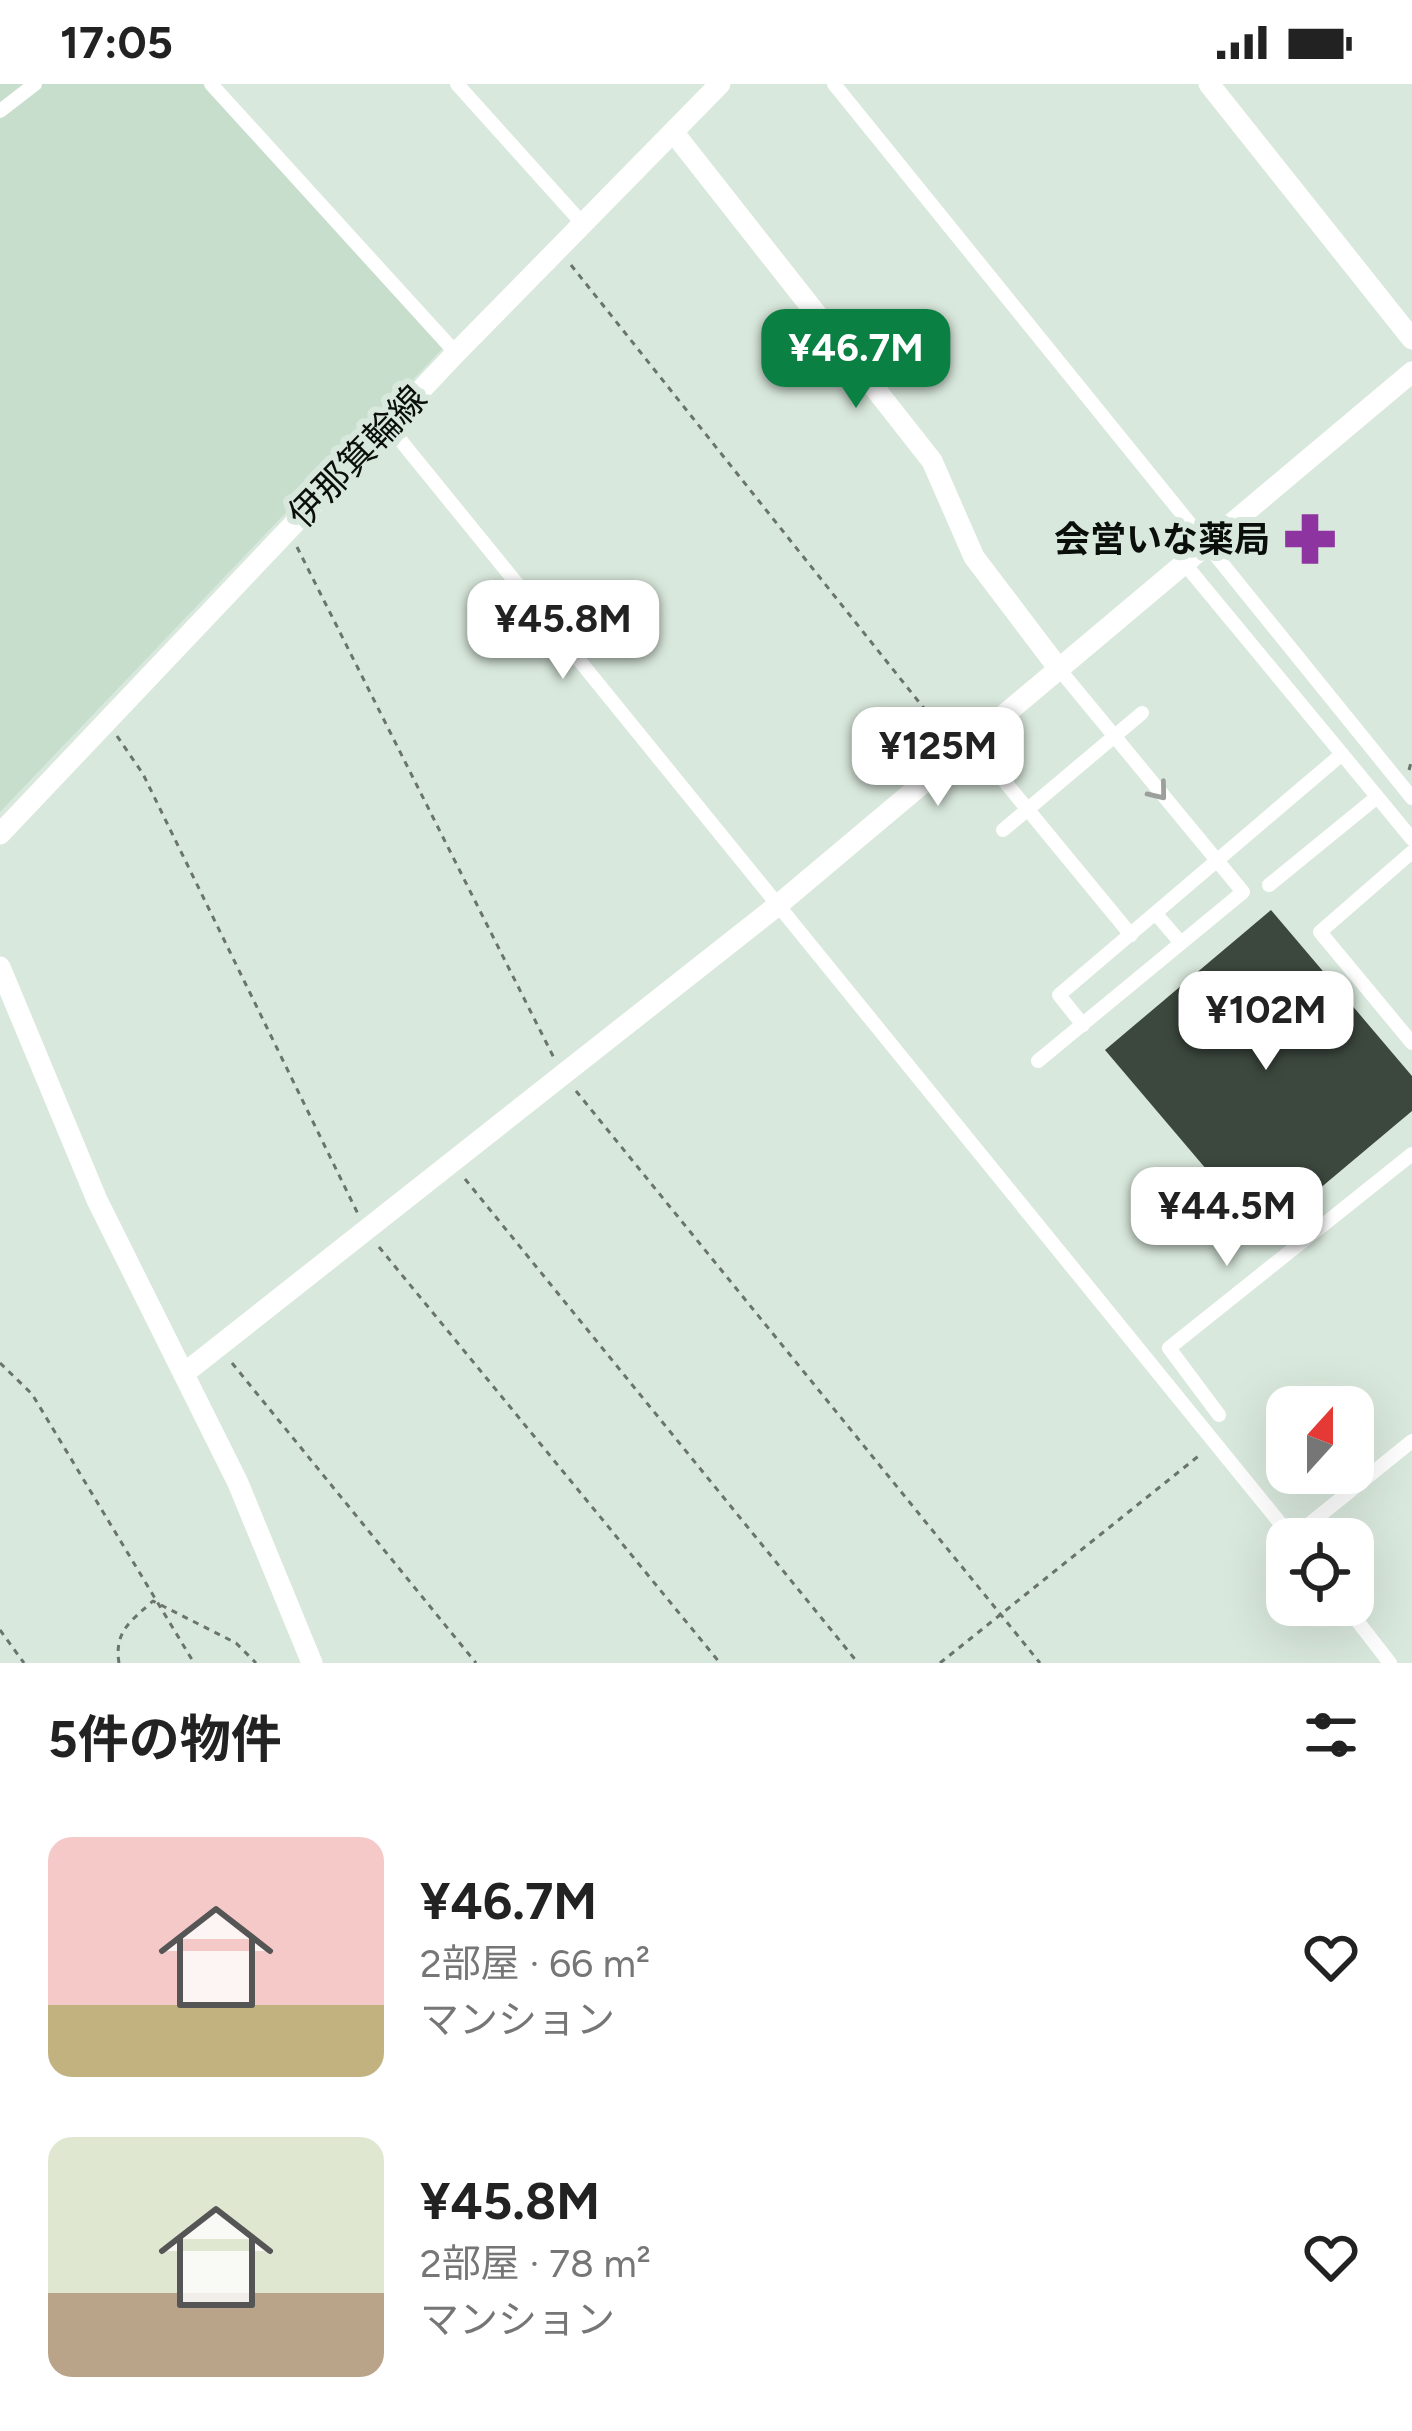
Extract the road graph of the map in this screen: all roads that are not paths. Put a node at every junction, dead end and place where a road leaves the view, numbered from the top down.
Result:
1 (35, 84) edge
2 (211, 84) edge
3 (457, 84) edge
4 (720, 84) edge
5 (834, 84) edge
6 (1209, 84) edge
7 (0, 111) edge
8 (674, 133) junction
9 (582, 223) junction
10 (1412, 339) edge
11 (456, 353) junction
12 (1412, 372) edge
13 (388, 425) junction
14 (1207, 544) junction
15 (1184, 563) junction
16 (1059, 669) junction
17 (1142, 713) dead end
18 (1114, 737) junction
19 (966, 748) junction
20 (1342, 754) junction
21 (1377, 797) junction
22 (1412, 798) edge
23 (1028, 809) junction
24 (1003, 830) dead end
25 (0, 834) edge
26 (1412, 839) edge
27 (1412, 852) edge
28 (1217, 863) junction
29 (1269, 885) dead end
30 (778, 905) junction
31 (1156, 914) junction
32 (1131, 935) junction
33 (1181, 943) junction
34 (0, 968) edge
35 (1083, 1024) junction
36 (1412, 1043) edge
37 (1038, 1061) dead end
38 (1412, 1154) edge
39 (186, 1372) junction
40 (1219, 1415) dead end
41 (1412, 1441) edge
42 (1276, 1518) edge
43 (1318, 1518) edge
44 (1361, 1626) edge
45 (312, 1663) edge
46 (1390, 1663) edge

1 - 7 street
2 - 11 street
3 - 9 street
4 - 8 street, 伊那箕輪線
5 - 14 street
6 - 10 street
8 - 9 street, 伊那箕輪線
8 - 16 street
9 - 11 street, 伊那箕輪線
11 - 13 street, 伊那箕輪線
12 - 14 street
13 - 25 street, 伊那箕輪線
13 - 30 street
14 - 15 street
14 - 22 street
15 - 16 street
15 - 20 street
16 - 18 street
16 - 19 street
17 - 18 street
18 - 23 street
18 -> 28 street
19 - 23 street
19 - 30 street
20 - 21 street
20 - 28 street
21 - 26 street
21 - 29 street
23 - 24 street
23 - 32 street
27 - 36 street
28 - 31 street
28 - 33 street
30 - 39 street
30 - 42 street
31 - 32 street
31 - 33 street
32 - 35 street
33 - 35 street
34 - 39 street
35 - 37 street
38 - 40 street
39 - 45 street
41 - 43 street
44 - 46 street

